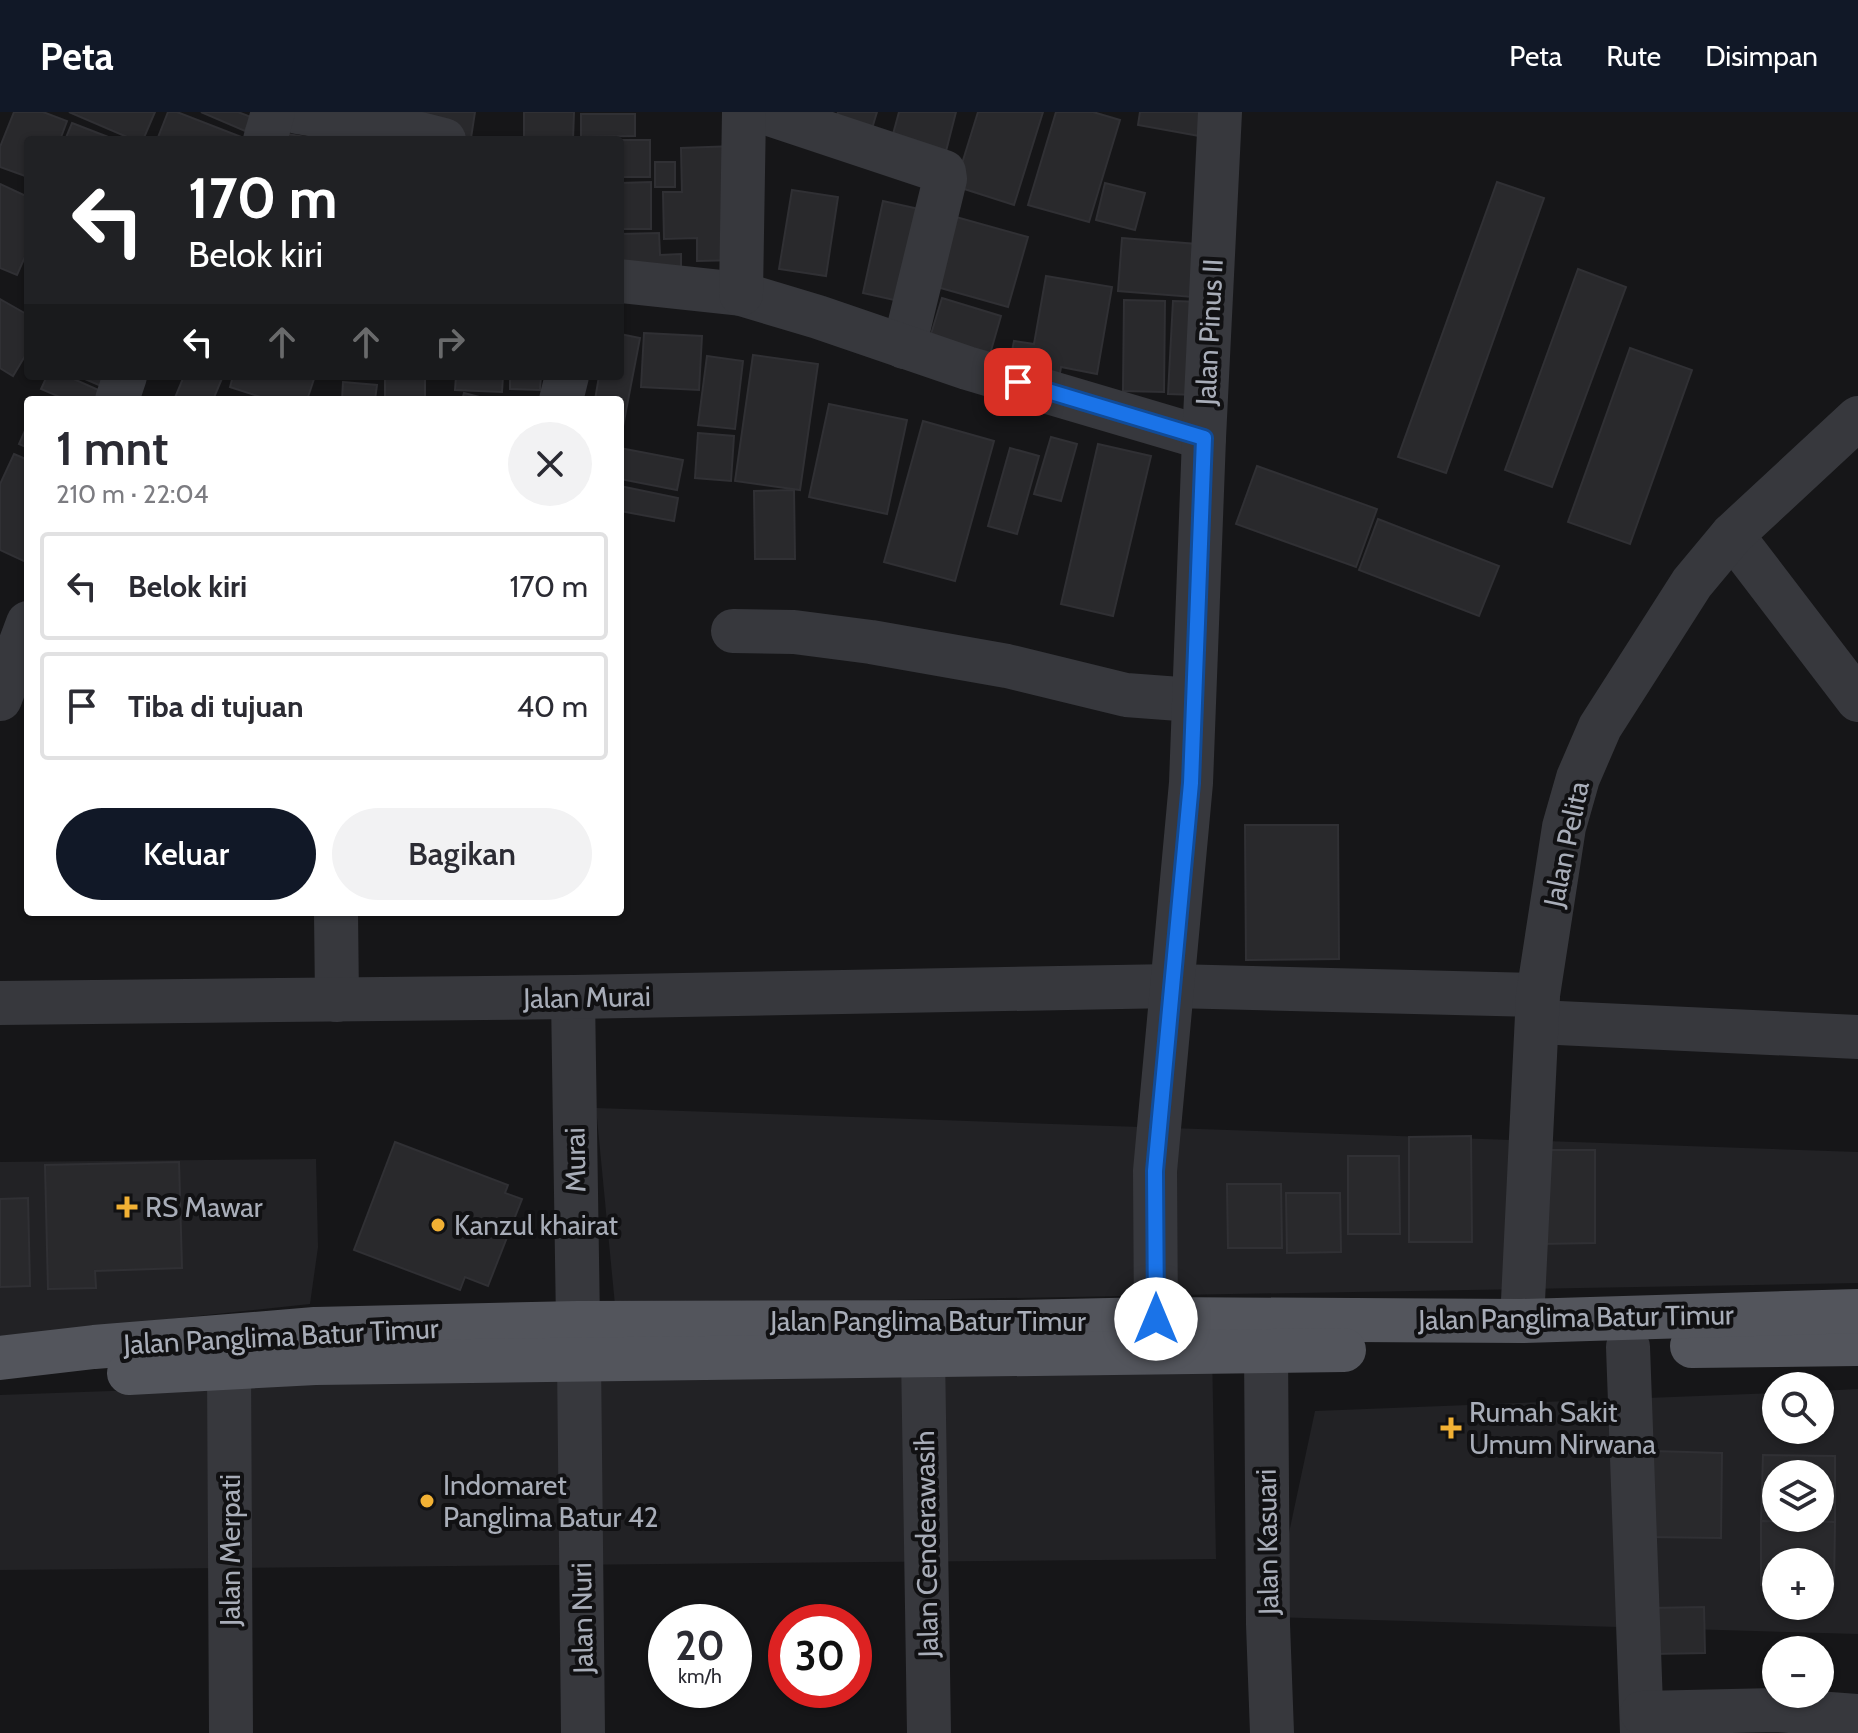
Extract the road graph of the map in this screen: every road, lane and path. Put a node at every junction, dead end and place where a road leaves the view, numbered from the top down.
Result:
1 (273, 112) edge
2 (298, 112) edge
3 (744, 112) edge
4 (763, 112) edge
5 (1220, 112) edge
6 (266, 136) edge
7 (428, 136) edge
8 (624, 281) edge
9 (741, 294) junction
10 (904, 347) junction
11 (1858, 418) edge
12 (1204, 438) junction
13 (1732, 535) junction
14 (733, 631) dead end
15 (24, 635) edge
16 (10, 675) edge
17 (1193, 700) junction
18 (1858, 700) edge
19 (336, 916) edge
20 (1173, 986) junction
21 (573, 997) junction
22 (337, 1000) junction
23 (0, 1003) edge
24 (1537, 1009) junction
25 (1858, 1037) edge
26 (1858, 1311) edge
27 (1156, 1319) junction
28 (1522, 1321) junction
29 (813, 1339) junction
30 (578, 1341) junction
31 (1858, 1344) edge
32 (1628, 1347) junction
33 (1266, 1350) junction
34 (923, 1354) junction
35 (0, 1358) edge
36 (229, 1368) junction
37 (0, 1385) edge
38 (1858, 1716) edge
39 (1762, 1722) edge
40 (1642, 1723) edge
41 (231, 1733) edge
42 (583, 1733) edge
43 (929, 1733) edge
44 (1272, 1733) edge

1 - 6 street
2 - 7 street
3 - 9 street
4 - 10 street
5 - 12 street, Jalan Pinus II
8 - 9 street
9 - 10 street
10 - 12 street
11 - 13 street, Jalan Pelita
12 - 17 street, Jalan Pinus II
13 - 18 street
13 - 24 street, Jalan Pelita
14 - 17 street
15 - 16 street
17 - 20 street, Jalan Pinus II
19 - 22 street
20 - 21 street, Jalan Murai
20 - 24 street, Jalan Murai
20 - 27 street, Jalan Pinus II
21 - 22 street, Jalan Murai
21 - 30 street, Murai
22 - 23 street, Jalan Murai
24 - 25 street, Jalan Murai
24 - 28 street, Jalan Pelita
26 - 28 main road, Jalan Panglima Batur Timur
27 - 28 main road, Jalan Panglima Batur Timur
27 - 29 main road, Jalan Panglima Batur Timur
29 - 30 main road, Jalan Panglima Batur Timur
29 - 34 main road, Jalan Panglima Batur Timur
30 - 35 main road, Jalan Panglima Batur Timur
30 - 36 main road, Jalan Panglima Batur Timur
30 - 42 street, Jalan Nuri
31 - 32 main road, Jalan Panglima Batur Timur
32 - 33 main road, Jalan Panglima Batur Timur
32 - 40 street
33 - 34 main road, Jalan Panglima Batur Timur
33 - 44 street, Jalan Kasuari
34 - 43 street, Jalan Cenderawasih
36 - 37 main road, Jalan Panglima Batur Timur
36 - 41 street, Jalan Merpati
38 - 39 street
39 - 40 street

